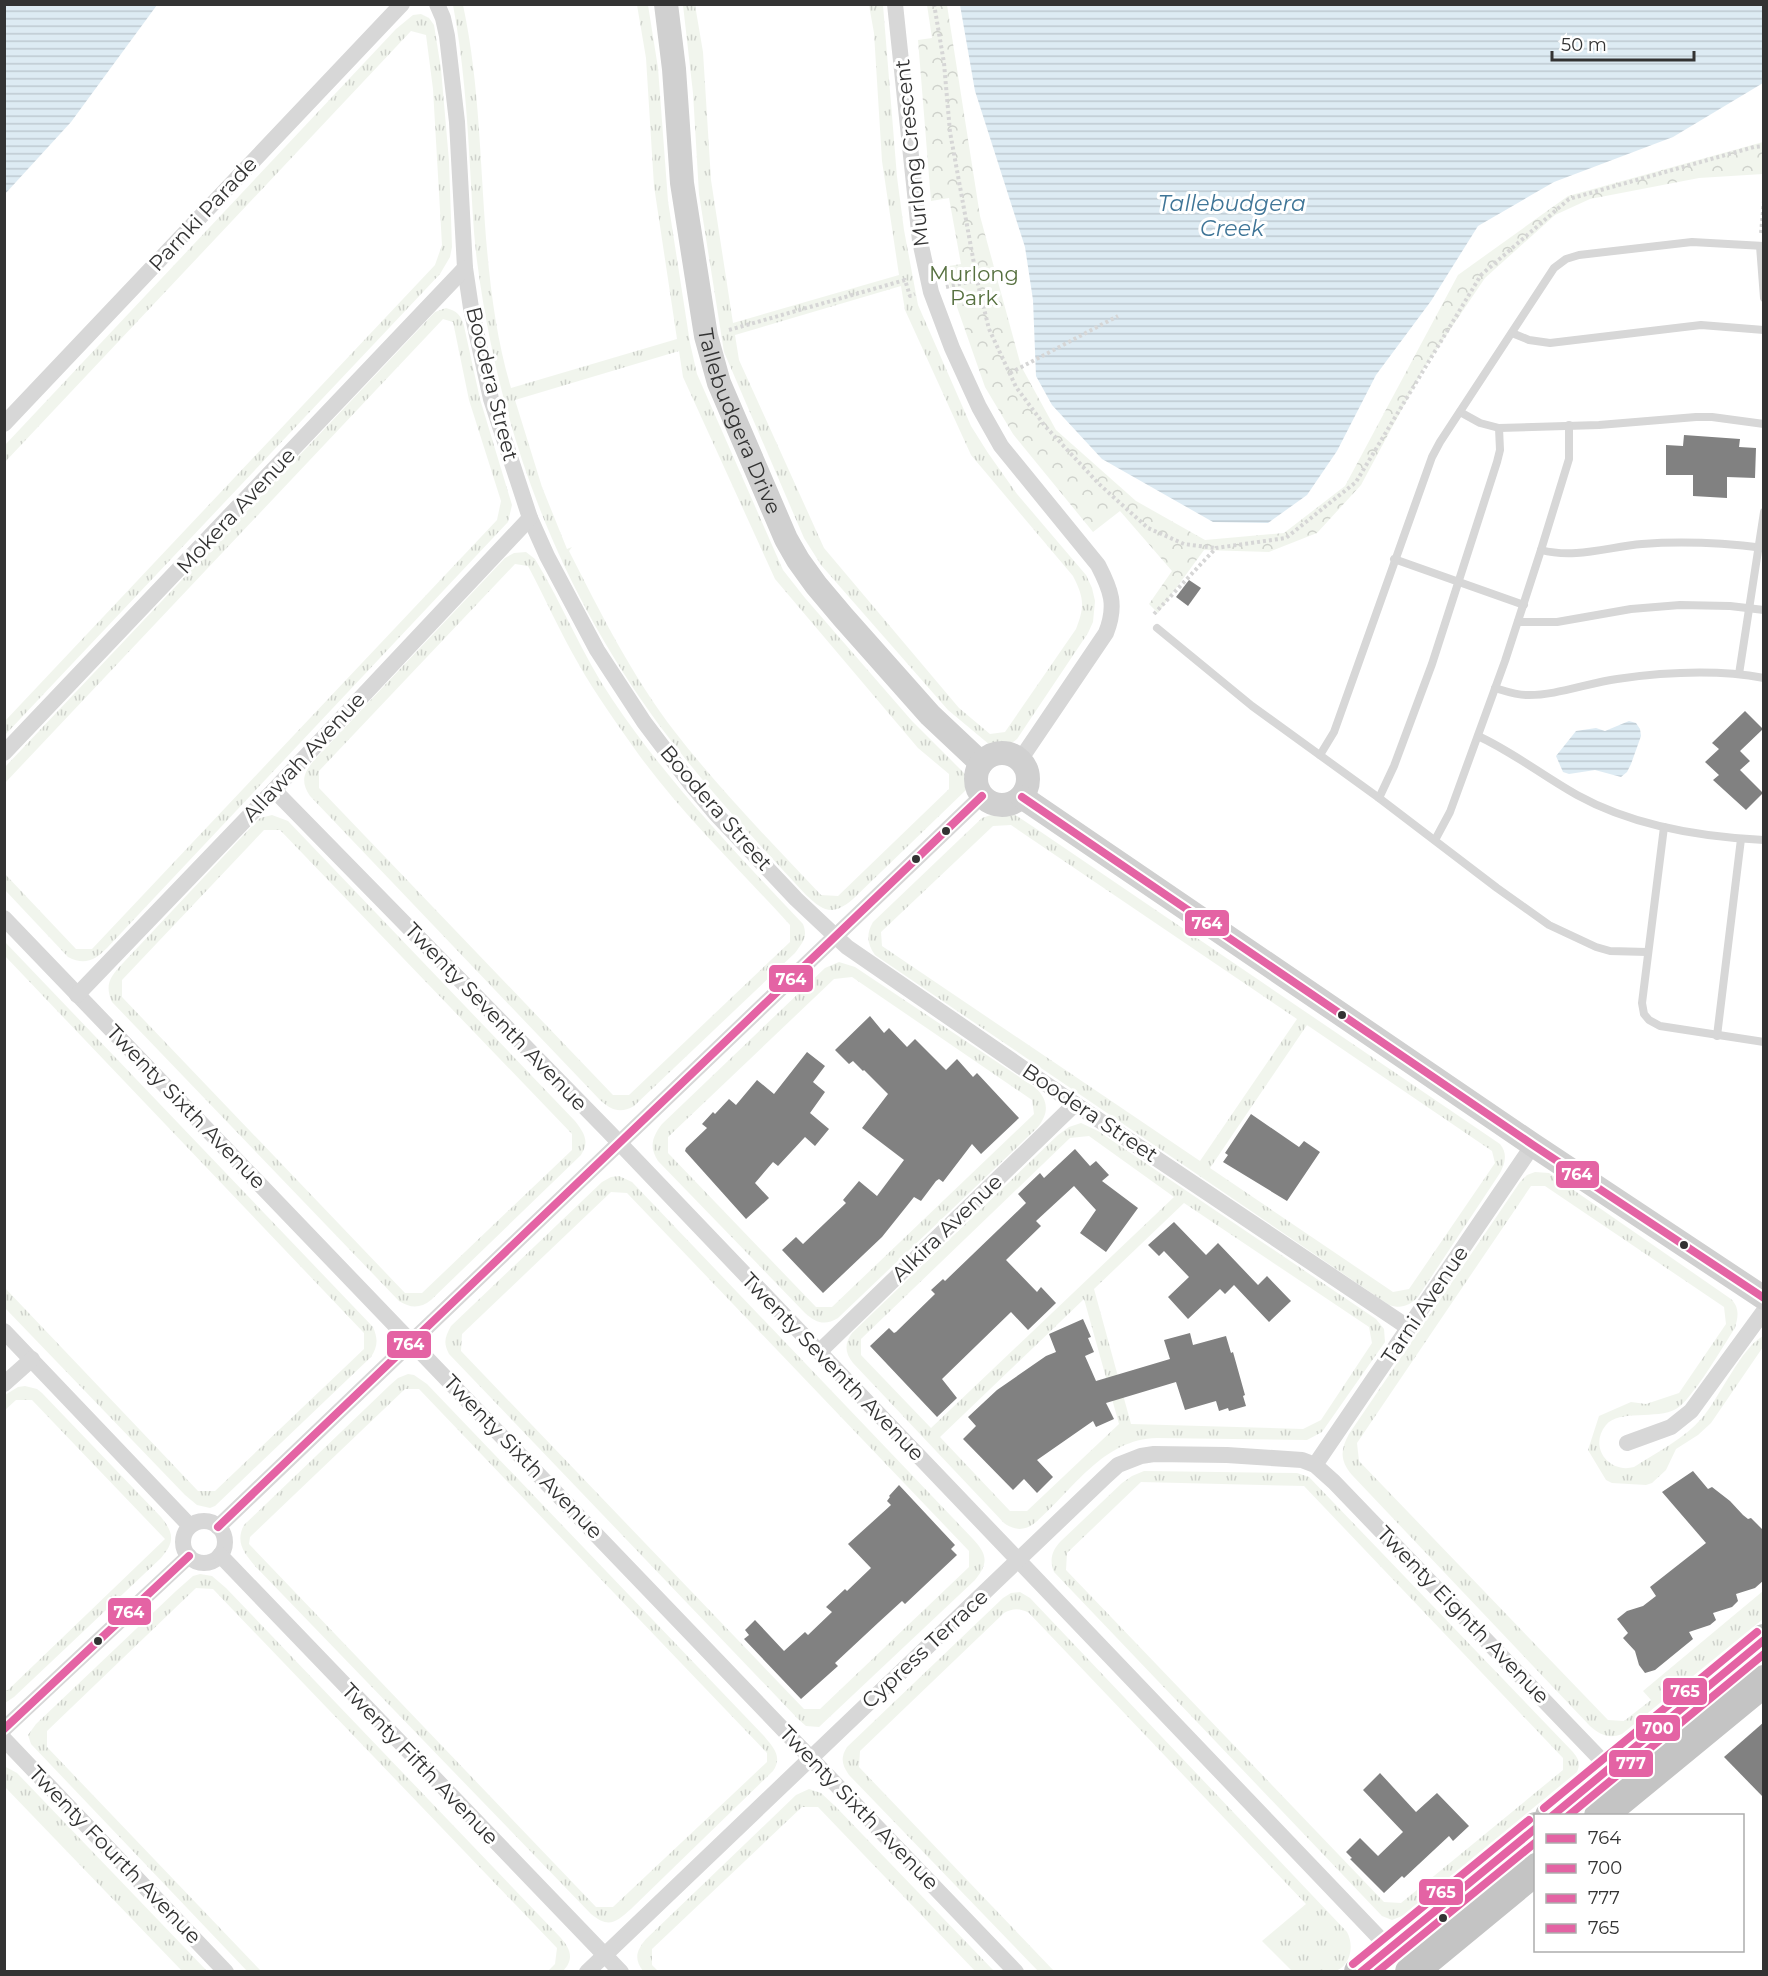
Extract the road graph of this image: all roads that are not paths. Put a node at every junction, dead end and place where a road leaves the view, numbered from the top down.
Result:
1 (402, 4) edge
2 (436, 4) edge
3 (666, 4) edge
4 (895, 4) edge
5 (1762, 246) edge
6 (465, 268) junction
7 (1764, 298) edge
8 (1764, 330) edge
9 (1512, 333) junction
10 (1460, 412) junction
11 (4, 424) edge
12 (1764, 424) edge
13 (1569, 425) junction
14 (1499, 428) junction
15 (1764, 512) edge
16 (530, 518) junction
17 (1761, 548) edge
18 (1541, 550) junction
19 (1394, 559) junction
20 (1460, 582) junction
21 (1524, 605) junction
22 (1749, 608) junction
23 (1764, 610) edge
24 (1518, 622) junction
25 (1157, 628) dead end
26 (1739, 674) junction
27 (1764, 678) edge
28 (1495, 688) junction
29 (1478, 736) junction
30 (4, 753) edge
31 (1320, 755) junction
32 (1020, 760) junction
33 (981, 763) junction
34 (274, 790) junction
35 (982, 796) junction
36 (1022, 797) junction
37 (1379, 798) junction
38 (1664, 827) junction
39 (1741, 839) junction
40 (1435, 840) junction
41 (1764, 840) edge
42 (4, 918) edge
43 (834, 936) junction
44 (1647, 952) junction
45 (78, 995) junction
46 (1717, 1036) junction
47 (1764, 1042) edge
48 (1075, 1104) junction
49 (619, 1143) junction
50 (1533, 1145) junction
51 (1764, 1298) edge
52 (1764, 1311) edge
53 (1409, 1328) junction
54 (4, 1331) edge
55 (412, 1342) junction
56 (819, 1352) junction
57 (32, 1359) junction
58 (4, 1384) edge
59 (1627, 1443) dead end
60 (1315, 1465) junction
61 (190, 1526) junction
62 (218, 1527) junction
63 (220, 1555) junction
64 (189, 1556) junction
65 (1019, 1561) junction
66 (1764, 1640) edge
67 (1764, 1681) edge
68 (4, 1729) edge
69 (4, 1739) edge
70 (810, 1757) junction
71 (1609, 1768) junction
72 (1552, 1814) edge
73 (1601, 1814) edge
74 (1534, 1830) edge
75 (1534, 1871) edge
76 (1389, 1948) junction
77 (604, 1955) junction
78 (226, 1971) edge
79 (587, 1971) edge
80 (621, 1971) edge
81 (1016, 1971) edge
82 (1360, 1971) edge
83 (1411, 1971) edge

1 - 11 street, Parnki Parade
2 - 6 street, Boodera Street
3 - 33 street, Tallebudgera Drive
4 - 32 street, Murlong Crescent
5 - 7 lane
5 - 9 lane
6 - 16 street, Boodera Street
6 - 30 street, Mokera Avenue
8 - 9 lane
9 - 10 lane
10 - 14 lane
10 - 19 lane
12 - 13 lane
13 - 14 lane
13 - 18 lane
14 - 20 lane
15 - 17 lane
16 - 34 street, Allawah Avenue
16 - 43 street, Boodera Street
17 - 18 lane
17 - 22 lane
18 - 21 lane
19 - 20 lane
19 - 31 lane
20 - 21 lane
20 - 37 lane
21 - 24 lane
22 - 23 lane
22 - 24 lane
22 - 26 lane
24 - 28 lane
25 - 31 lane
26 - 27 lane
26 - 28 lane
28 - 29 lane
29 - 38 lane
29 - 40 lane
31 - 37 lane
32 - 33 street
32 - 36 street
33 - 35 street
34 - 45 street, Allawah Avenue
34 - 49 street, Twenty Seventh Avenue
35 - 36 street
35 - 43 street
36 - 50 street
37 - 40 lane
38 - 39 lane
38 - 44 lane
39 - 41 lane
39 - 46 lane
40 - 44 lane
42 - 45 street, Twenty Sixth Avenue
43 - 48 street, Boodera Street
43 - 49 street
44 - 46 lane
45 - 55 street, Twenty Sixth Avenue
46 - 47 lane
48 - 53 street, Boodera Street
48 - 56 street, Alkira Avenue
49 - 55 street
49 - 56 street, Twenty Seventh Avenue
50 - 51 street
50 - 53 street, Tarni Avenue
52 - 59 street
53 - 60 street, Tarni Avenue
54 - 57 street
55 - 62 street
55 - 70 street, Twenty Sixth Avenue
56 - 65 street, Twenty Seventh Avenue
57 - 58 street
57 - 61 street
60 - 65 street, Cypress Terrace
60 - 71 street, Twenty Eighth Avenue
61 - 62 street
61 - 64 street
62 - 63 street
63 - 64 street
63 - 77 street, Twenty Fifth Avenue
64 - 68 street
65 - 70 street, Cypress Terrace
65 - 76 street, Twenty Seventh Avenue
66 - 71 highway
67 - 73 highway
69 - 78 street, Twenty Fourth Avenue
70 - 77 street, Cypress Terrace
70 - 81 street, Twenty Sixth Avenue
71 - 72 highway
74 - 76 highway
75 - 83 highway
76 - 82 highway
77 - 79 street, Cypress Terrace
77 - 80 street, Twenty Fifth Avenue

